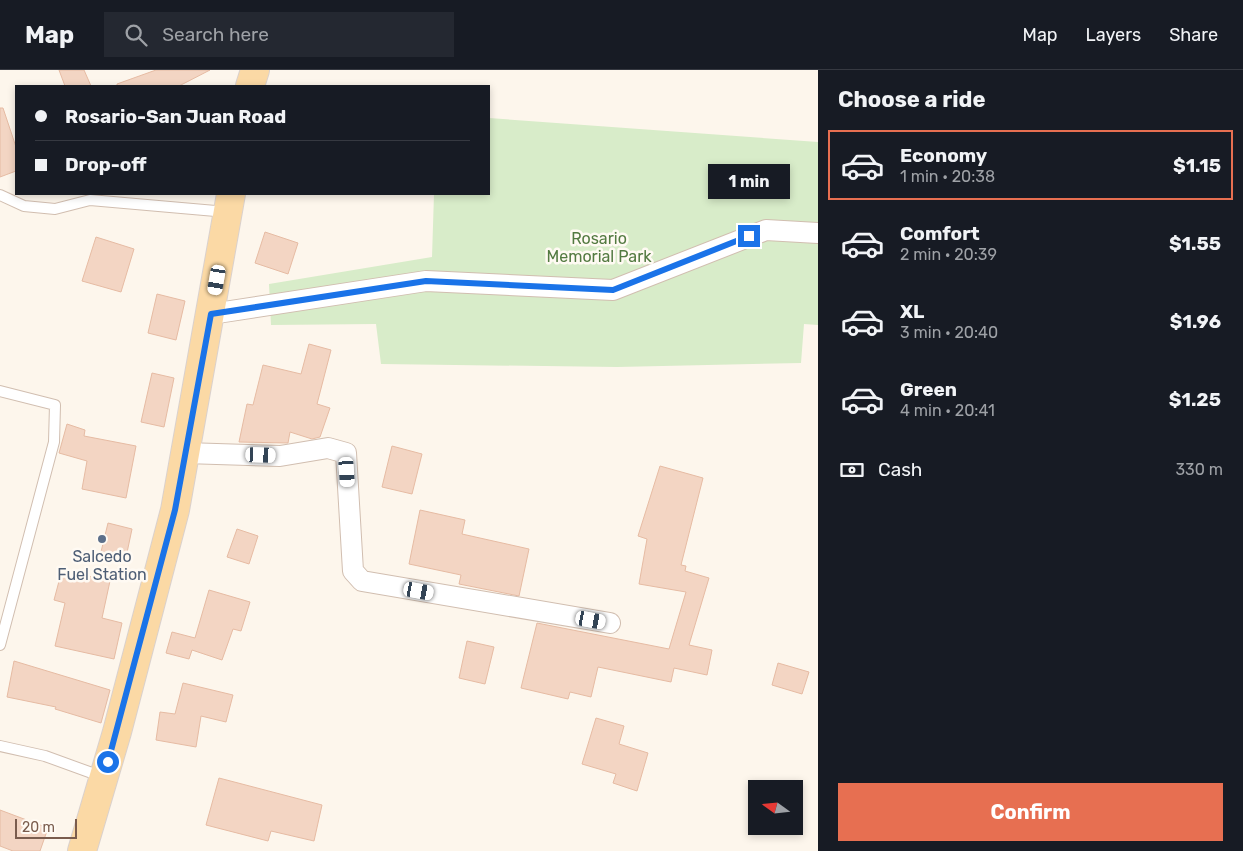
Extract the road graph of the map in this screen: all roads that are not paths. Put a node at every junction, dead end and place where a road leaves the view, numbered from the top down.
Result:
1 (255, 70) edge
2 (250, 85) edge
3 (0, 195) edge
4 (230, 203) edge
5 (818, 233) edge
6 (211, 314) junction
7 (0, 391) edge
8 (185, 453) junction
9 (610, 623) dead end
10 (0, 645) edge
11 (0, 746) edge
12 (104, 777) junction
13 (82, 851) edge

1 - 2 main road
3 - 4 lane
4 - 6 main road
5 - 6 street
6 - 8 main road
7 - 10 lane
8 - 9 street
8 - 12 main road
11 - 12 lane
12 - 13 main road

